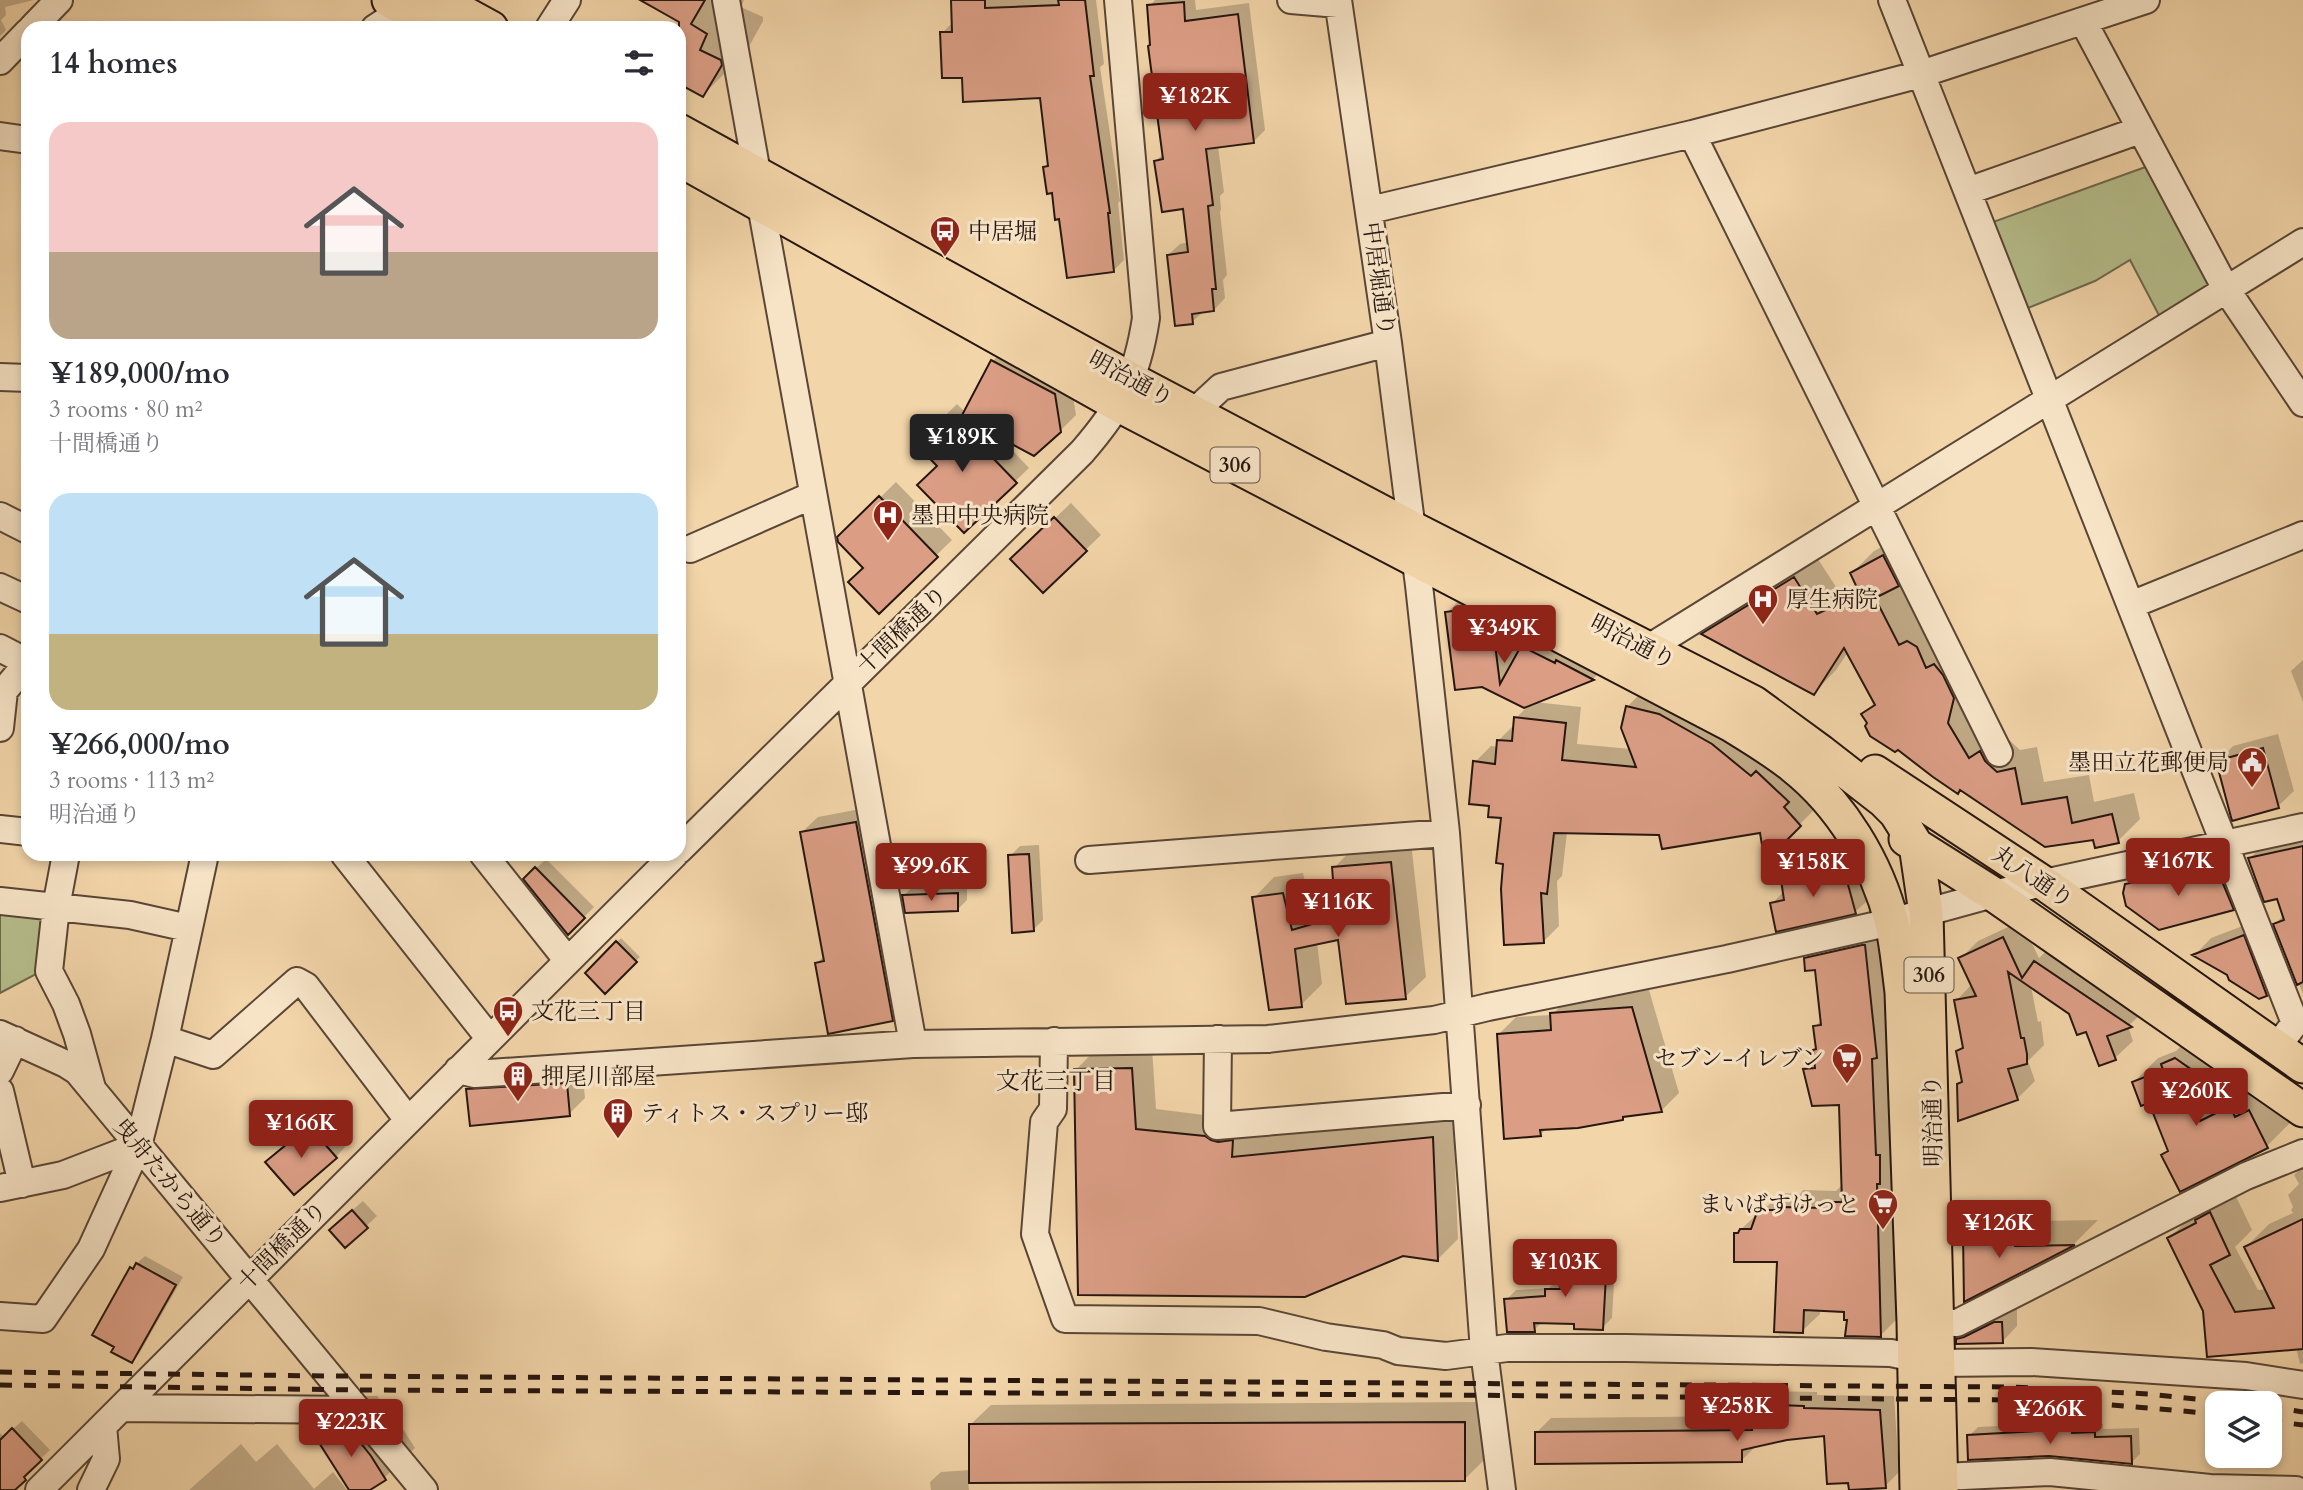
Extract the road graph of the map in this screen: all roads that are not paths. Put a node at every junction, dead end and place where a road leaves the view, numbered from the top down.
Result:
1 (440, 0) edge
2 (567, 0) edge
3 (726, 0) edge
4 (1118, 0) edge
5 (1291, 0) edge
6 (1892, 0) edge
7 (2146, 0) edge
8 (1338, 2) edge
9 (396, 4) edge
10 (381, 21) edge
11 (427, 21) edge
12 (478, 21) edge
13 (554, 21) edge
14 (2083, 21) junction
15 (21, 42) edge
16 (0, 61) edge
17 (1921, 74) junction
18 (2140, 130) junction
19 (1692, 134) junction
20 (0, 135) edge
21 (686, 136) edge
22 (21, 139) edge
23 (686, 162) edge
24 (759, 189) junction
25 (1968, 191) junction
26 (1370, 210) junction
27 (2303, 242) edge
28 (2226, 289) junction
29 (1388, 343) junction
30 (0, 377) edge
31 (21, 378) edge
32 (1126, 393) junction
33 (2050, 399) junction
34 (2303, 403) edge
35 (1194, 412) junction
36 (813, 495) junction
37 (1876, 507) junction
38 (0, 516) edge
39 (21, 526) edge
40 (1410, 527) junction
41 (2303, 535) edge
42 (690, 549) dead end
43 (1415, 559) junction
44 (0, 587) edge
45 (21, 597) edge
46 (2131, 605) junction
47 (0, 648) edge
48 (1647, 649) junction
49 (21, 659) edge
50 (21, 670) edge
51 (848, 683) junction
52 (1754, 703) junction
53 (0, 728) edge
54 (1999, 753) dead end
55 (1793, 766) junction
56 (2303, 827) edge
57 (0, 829) edge
58 (21, 831) edge
59 (1446, 833) junction
60 (686, 843) edge
61 (2225, 844) junction
62 (1916, 845) junction
63 (1089, 860) dead end
64 (65, 861) edge
65 (203, 861) edge
66 (350, 861) edge
67 (489, 861) edge
68 (668, 861) edge
69 (2045, 884) junction
70 (1993, 894) junction
71 (0, 901) edge
72 (56, 907) junction
73 (1926, 913) junction
74 (1891, 922) junction
75 (188, 928) junction
76 (568, 961) junction
77 (1460, 1014) junction
78 (7, 1037) edge
79 (165, 1039) junction
80 (490, 1039) junction
81 (1218, 1040) junction
82 (1054, 1041) junction
83 (912, 1044) junction
84 (2290, 1056) edge
85 (0, 1070) edge
86 (458, 1070) junction
87 (93, 1089) junction
88 (0, 1091) edge
89 (1466, 1105) junction
90 (2303, 1110) edge
91 (408, 1120) junction
92 (138, 1146) junction
93 (2303, 1153) edge
94 (11, 1186) edge
95 (249, 1279) junction
96 (0, 1316) edge
97 (1926, 1323) junction
98 (1484, 1350) junction
99 (1926, 1361) junction
100 (2303, 1385) edge
101 (358, 1410) junction
102 (112, 1417) junction
103 (1933, 1486) edge
104 (2210, 1489) edge
105 (39, 1490) edge
106 (91, 1490) edge
107 (424, 1490) edge
108 (1502, 1490) edge
109 (2297, 1490) edge

1 - 12 main road
2 - 13 street
3 - 24 street
4 - 32 street
5 - 8 street
6 - 17 street
7 - 14 street
8 - 26 street, 中居堀通り
9 - 10 street
9 - 11 main road
14 - 17 street
14 - 18 street
15 - 16 street
17 - 19 street
17 - 25 street
18 - 25 street
18 - 28 street
19 - 26 street
19 - 37 street
20 - 22 street
21 - 24 main road, 明治通り / 306
23 - 24 main road, 明治通り / 306
24 - 32 main road, 明治通り / 306
24 - 36 street
25 - 33 street
26 - 29 street, 中居堀通り
27 - 28 street
28 - 33 street
28 - 34 street
29 - 35 street
29 - 40 street, 中居堀通り
30 - 31 street
32 - 35 main road, 明治通り / 306
32 - 43 main road, 明治通り / 306
32 - 51 street, 十間橋通り
33 - 37 street
33 - 46 street
35 - 40 main road, 明治通り / 306
36 - 42 street
36 - 51 street
37 - 48 street
37 - 54 street
38 - 39 street
40 - 43 street, 中居堀通り
40 - 48 main road, 明治通り / 306
41 - 46 street
43 - 55 main road, 明治通り / 306
43 - 59 street, 中居堀通り
44 - 45 street
46 - 61 street
47 - 49 street
48 - 52 main road, 明治通り / 306
50 - 53 street
51 - 60 street, 十間橋通り
51 - 83 street
52 - 62 main road, 明治通り / 306
52 - 69 main road, 丸八通り
55 - 62 main road, 丸八通り
55 - 74 main road, 明治通り / 306
56 - 61 street
57 - 58 street
59 - 63 street
59 - 77 street, 中居堀通り
61 - 69 street
61 - 84 street
62 - 70 main road, 丸八通り
62 - 73 main road, 明治通り / 306
64 - 72 street
65 - 75 street
66 - 80 street
67 - 76 street
68 - 76 street, 十間橋通り
69 - 70 street
69 - 84 main road, 丸八通り
70 - 73 street
70 - 90 main road, 丸八通り
71 - 72 street
72 - 75 street
72 - 87 street
73 - 74 street
73 - 97 main road, 明治通り / 306
74 - 77 street
74 - 97 main road, 明治通り / 306
75 - 79 street
76 - 80 street, 十間橋通り
77 - 81 street
77 - 89 street, 中居堀通り
78 - 85 street
78 - 87 street, 曳舟たから通り
79 - 91 street
79 - 92 street
80 - 86 street, 十間橋通り
81 - 82 street
81 - 89 street
82 - 83 street
82 - 98 street
83 - 86 street
86 - 91 street, 十間橋通り
87 - 92 street, 曳舟たから通り
88 - 94 street
89 - 98 street, 中居堀通り
91 - 95 street, 十間橋通り
92 - 94 street
92 - 95 street, 曳舟たから通り
92 - 96 street
93 - 97 street
95 - 101 street, 曳舟たから通り
95 - 102 street, 十間橋通り
97 - 99 main road, 明治通り / 306
98 - 99 street
98 - 108 street, 中居堀通り
99 - 100 street
99 - 103 main road, 明治通り / 306
101 - 102 street
101 - 107 street, 曳舟たから通り
102 - 105 street, 十間橋通り
102 - 106 street
103 - 104 street
104 - 109 street

